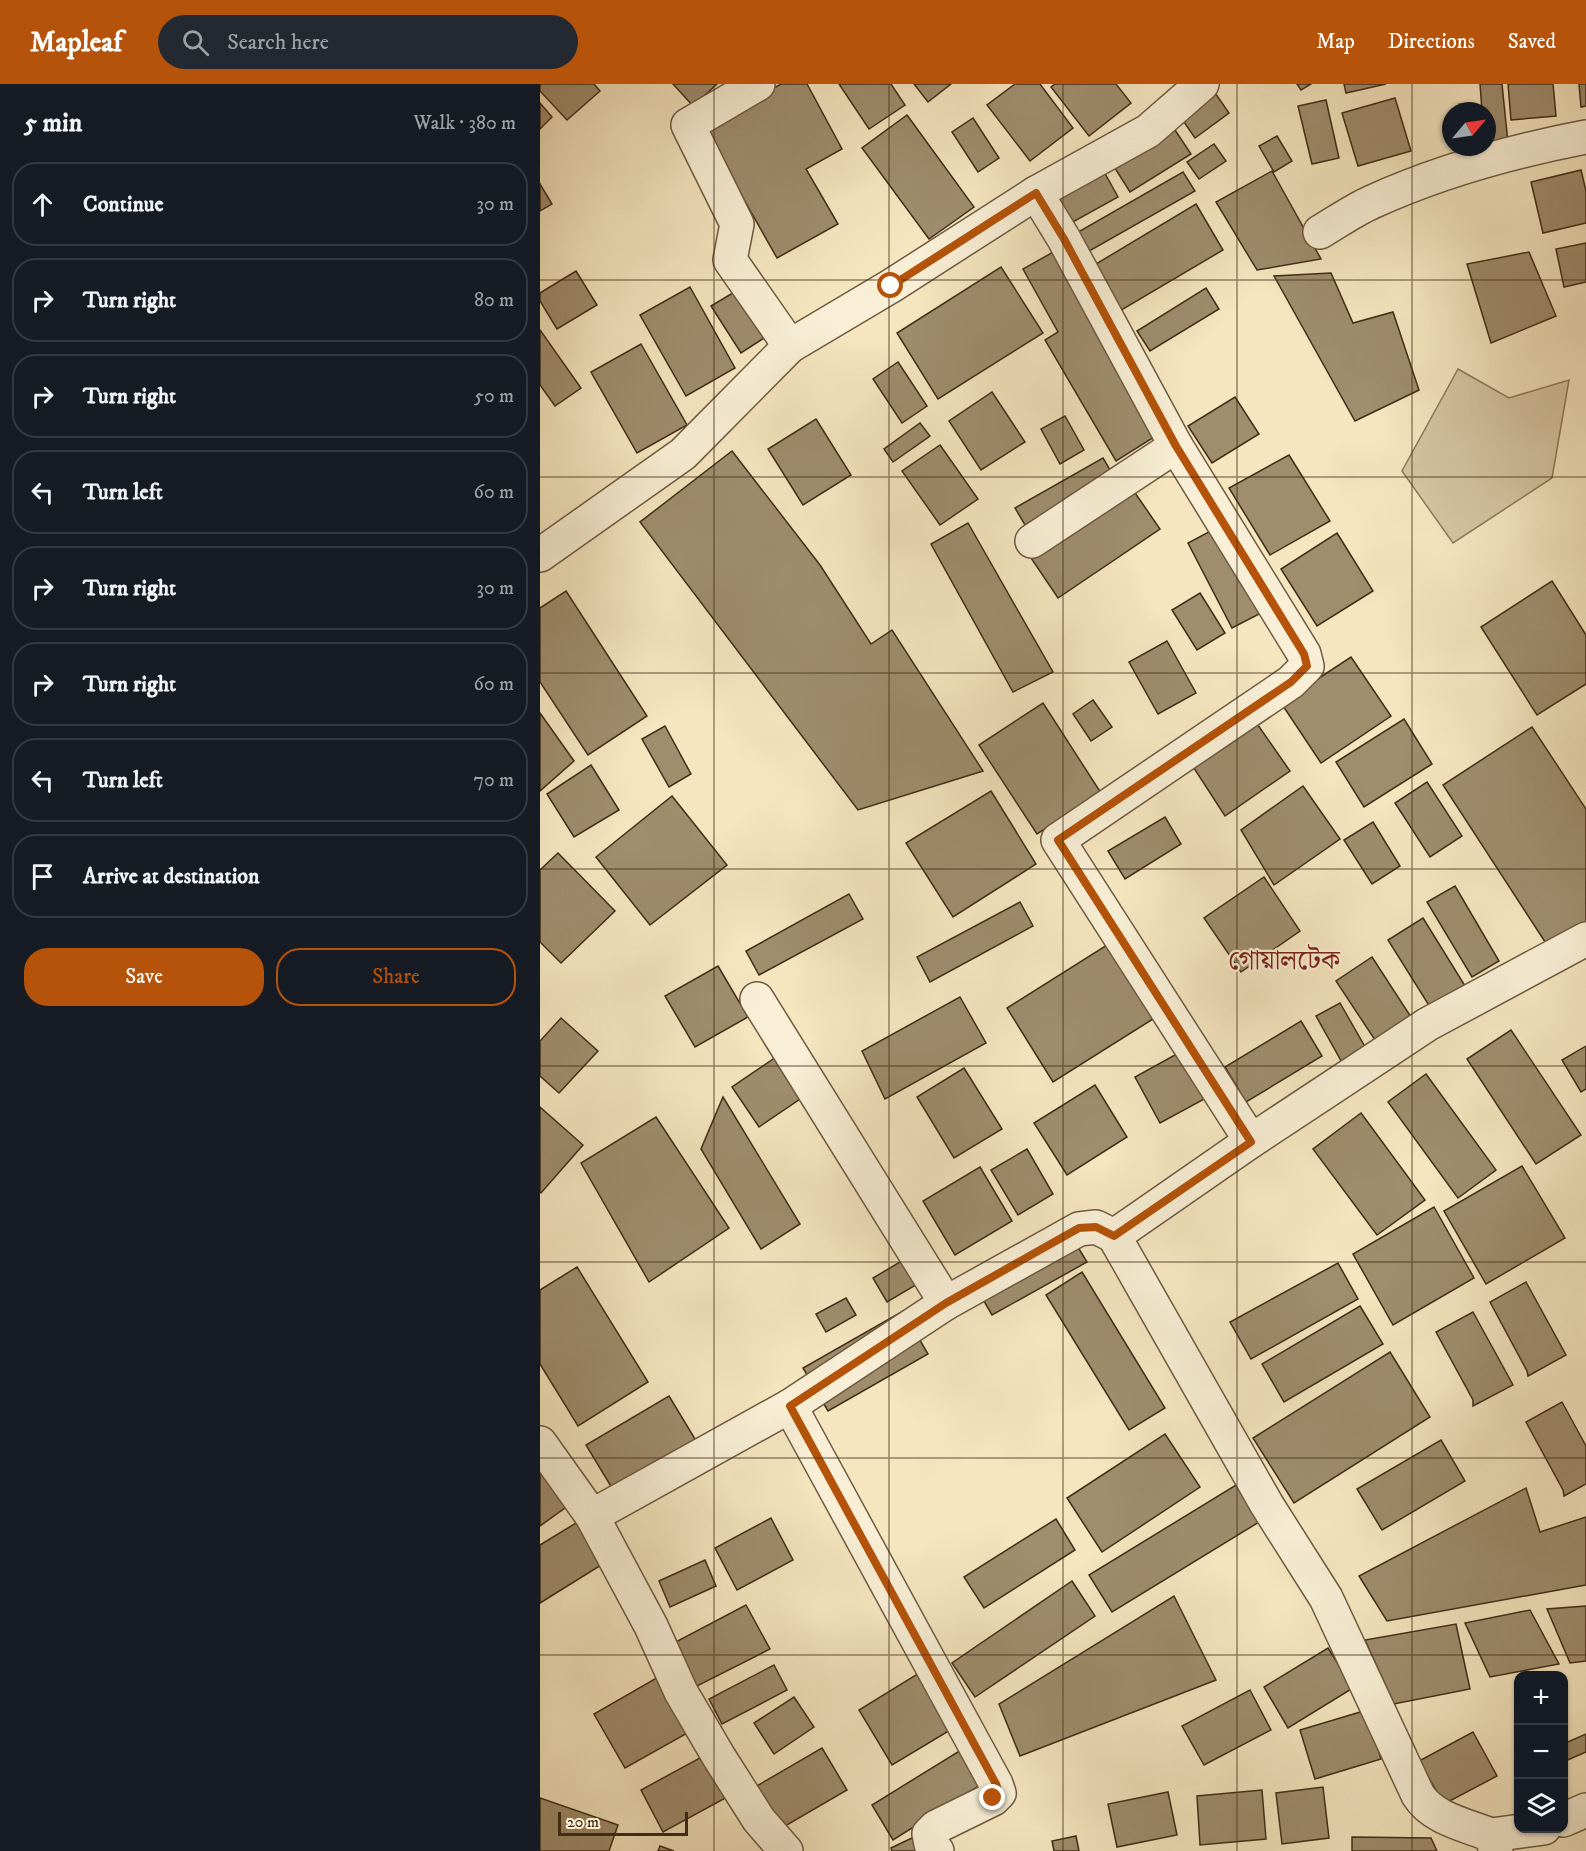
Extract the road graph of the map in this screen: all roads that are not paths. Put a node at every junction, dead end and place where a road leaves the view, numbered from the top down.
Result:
1 (758, 84) edge
2 (1202, 84) edge
3 (1586, 137) edge
4 (1036, 193) junction
5 (1320, 232) dead end
6 (790, 346) junction
7 (1176, 446) junction
8 (1032, 541) dead end
9 (540, 555) edge
10 (1586, 939) edge
11 (758, 999) dead end
12 (1251, 1142) junction
13 (1114, 1236) junction
14 (946, 1303) junction
15 (790, 1406) junction
16 (540, 1443) edge
17 (592, 1516) junction
18 (1586, 1810) edge
19 (1568, 1818) edge
20 (1527, 1833) edge
21 (1494, 1843) edge
22 (786, 1851) edge
23 (937, 1851) edge

1 - 6 street
2 - 4 street
3 - 5 street
4 - 6 street
4 - 7 street
6 - 9 street
7 - 8 street
7 - 12 street
10 - 12 street
11 - 14 street
12 - 13 street
13 - 14 street
13 - 21 street
14 - 15 street
15 - 17 street
15 - 23 street
16 - 17 street
17 - 22 street
18 - 19 street
20 - 21 street

